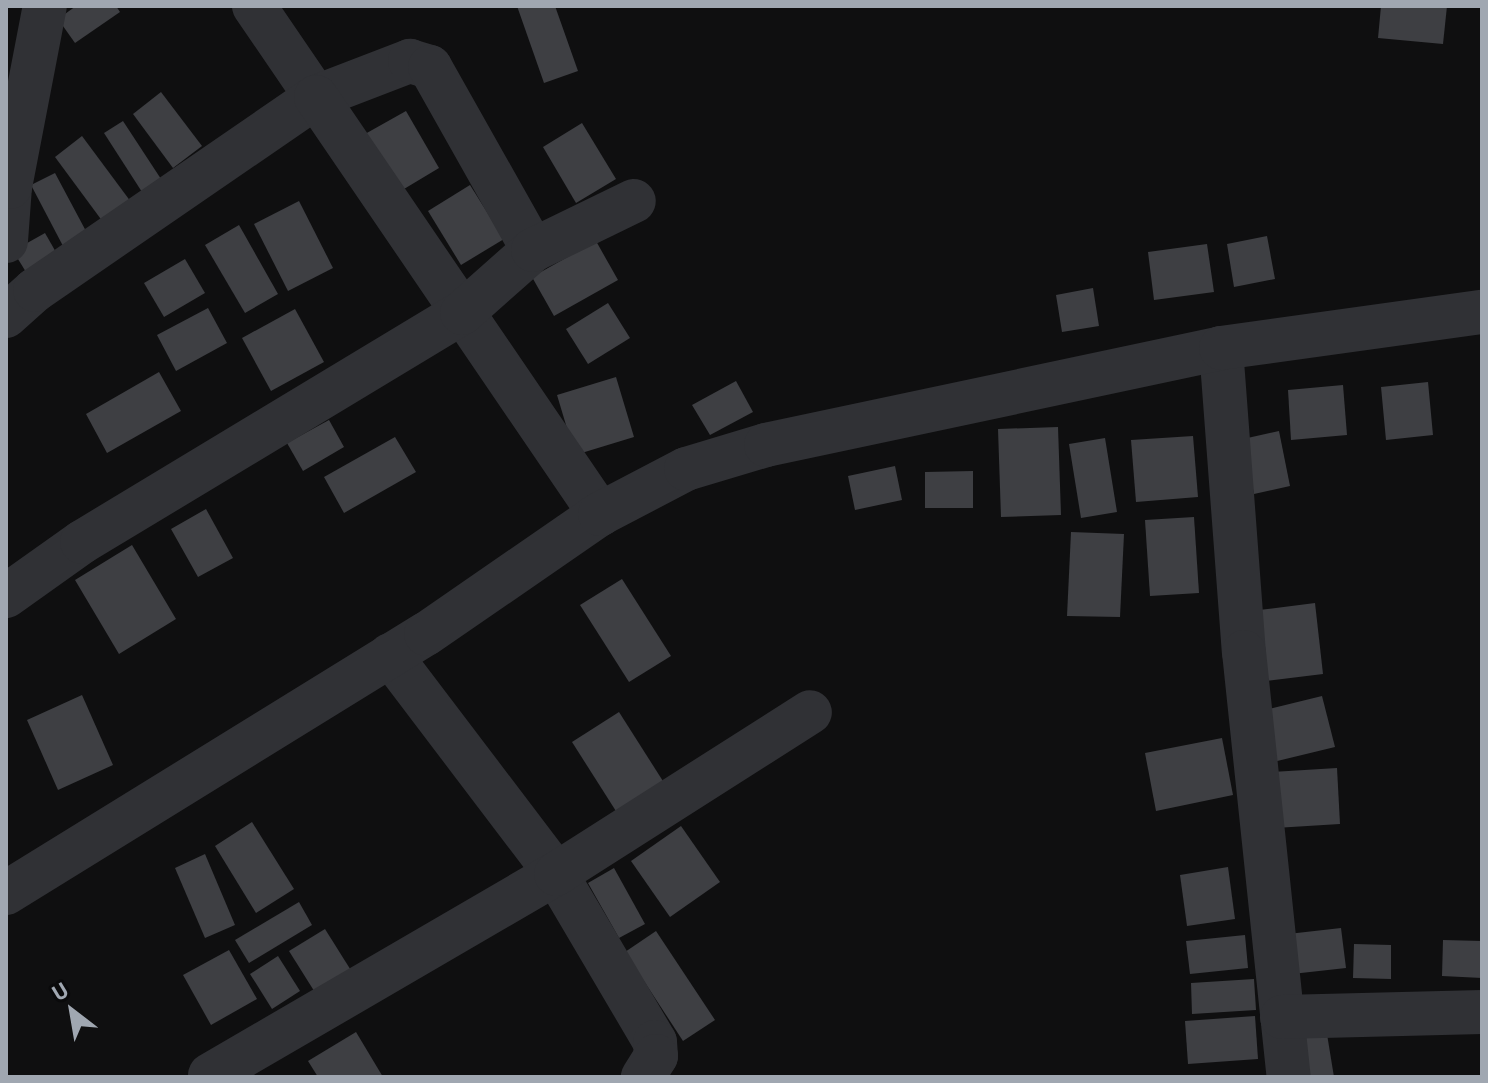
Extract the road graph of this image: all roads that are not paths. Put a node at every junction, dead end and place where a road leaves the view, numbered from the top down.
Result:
1 (45, 6) edge
2 (254, 6) edge
3 (316, 97) junction
4 (8, 198) edge
5 (634, 201) dead end
6 (6, 241) edge
7 (533, 250) junction
8 (1482, 312) edge
9 (462, 313) junction
10 (6, 316) edge
11 (1221, 348) junction
12 (600, 514) junction
13 (6, 596) edge
14 (390, 655) junction
15 (810, 712) dead end
16 (556, 874) junction
17 (6, 893) edge
18 (1482, 1012) edge
19 (1282, 1017) junction
20 (210, 1075) dead end
21 (643, 1077) edge
22 (1289, 1077) edge

1 - 4 street
2 - 3 street
3 - 7 street
3 - 9 street
3 - 10 street
4 - 6 street
5 - 7 street
7 - 9 street
8 - 11 street
9 - 12 street
9 - 13 street
11 - 12 street
11 - 19 street
12 - 14 street
14 - 16 street
14 - 17 street
15 - 16 street
16 - 20 street
16 - 21 street
18 - 19 street
19 - 22 street

